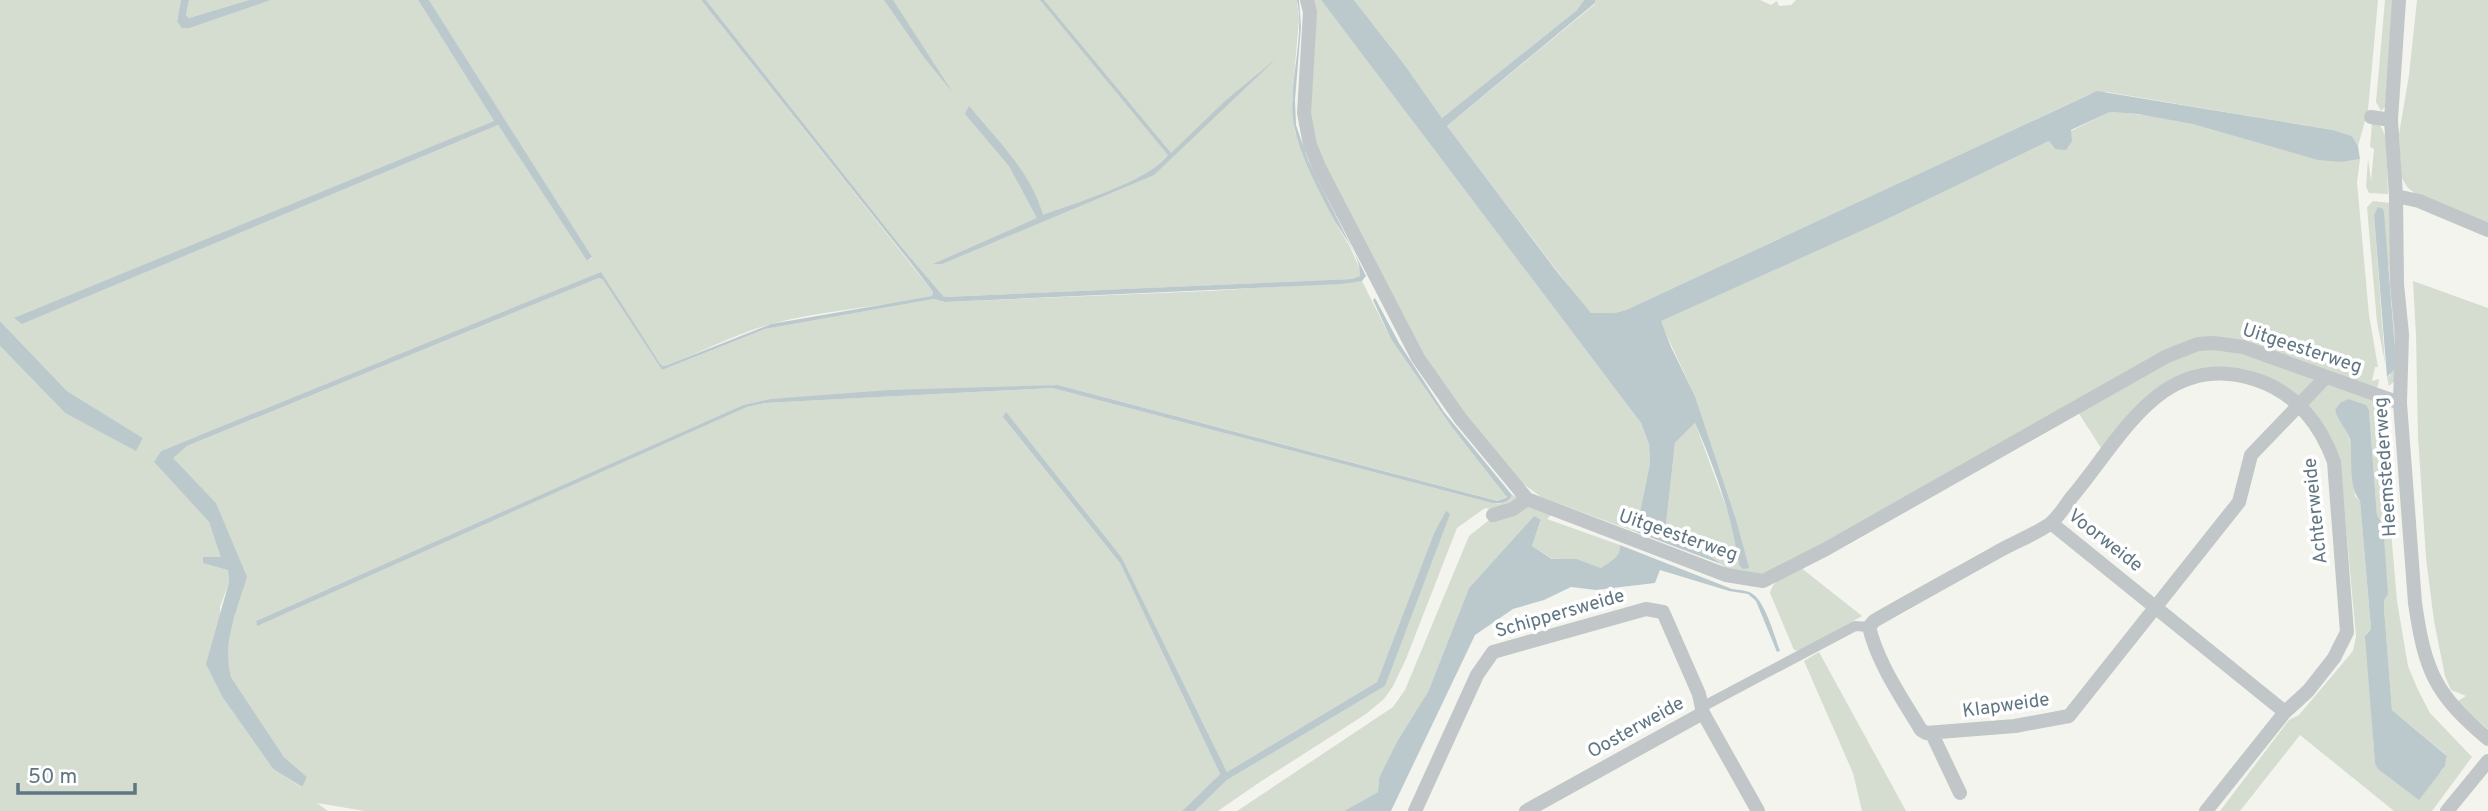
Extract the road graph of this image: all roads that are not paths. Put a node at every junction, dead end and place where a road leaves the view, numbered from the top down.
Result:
1 (1307, 0) edge
2 (2399, 0) edge
3 (2371, 117) dead end
4 (2391, 120) junction
5 (2396, 196) junction
6 (2488, 230) edge
7 (2326, 377) junction
8 (2400, 403) junction
9 (2299, 404) junction
10 (1527, 499) junction
11 (1493, 515) dead end
12 (2051, 523) junction
13 (2155, 605) junction
14 (1869, 627) junction
15 (1702, 710) junction
16 (2286, 712) junction
17 (1932, 734) junction
18 (2488, 739) edge
19 (2488, 761) edge
20 (1960, 793) dead end
21 (1415, 811) edge
22 (1526, 811) edge
23 (1758, 811) edge
24 (2206, 811) edge
25 (2446, 811) edge

1 - 10 street, Uitgeesterweg
2 - 4 street, Heemstederweg
3 - 4 street
4 - 5 street, Heemstederweg
5 - 6 street
5 - 8 street, Heemstederweg
7 - 8 street, Uitgeesterweg
7 - 9 street, Klapweide
7 - 10 street, Uitgeesterweg
8 - 18 street, Heemstederweg
9 - 12 street, Achterweide
9 - 13 street, Klapweide
9 - 16 street, Achterweide
10 - 11 street
12 - 13 street, Voorweide
12 - 14 street, Voorweide
13 - 16 street, Voorweide
13 - 17 street, Klapweide
14 - 15 street
14 - 17 street
15 - 21 street, Schippersweide
15 - 22 street, Oosterweide
15 - 23 street, Oosterweide
16 - 24 street
17 - 20 street
19 - 25 street

